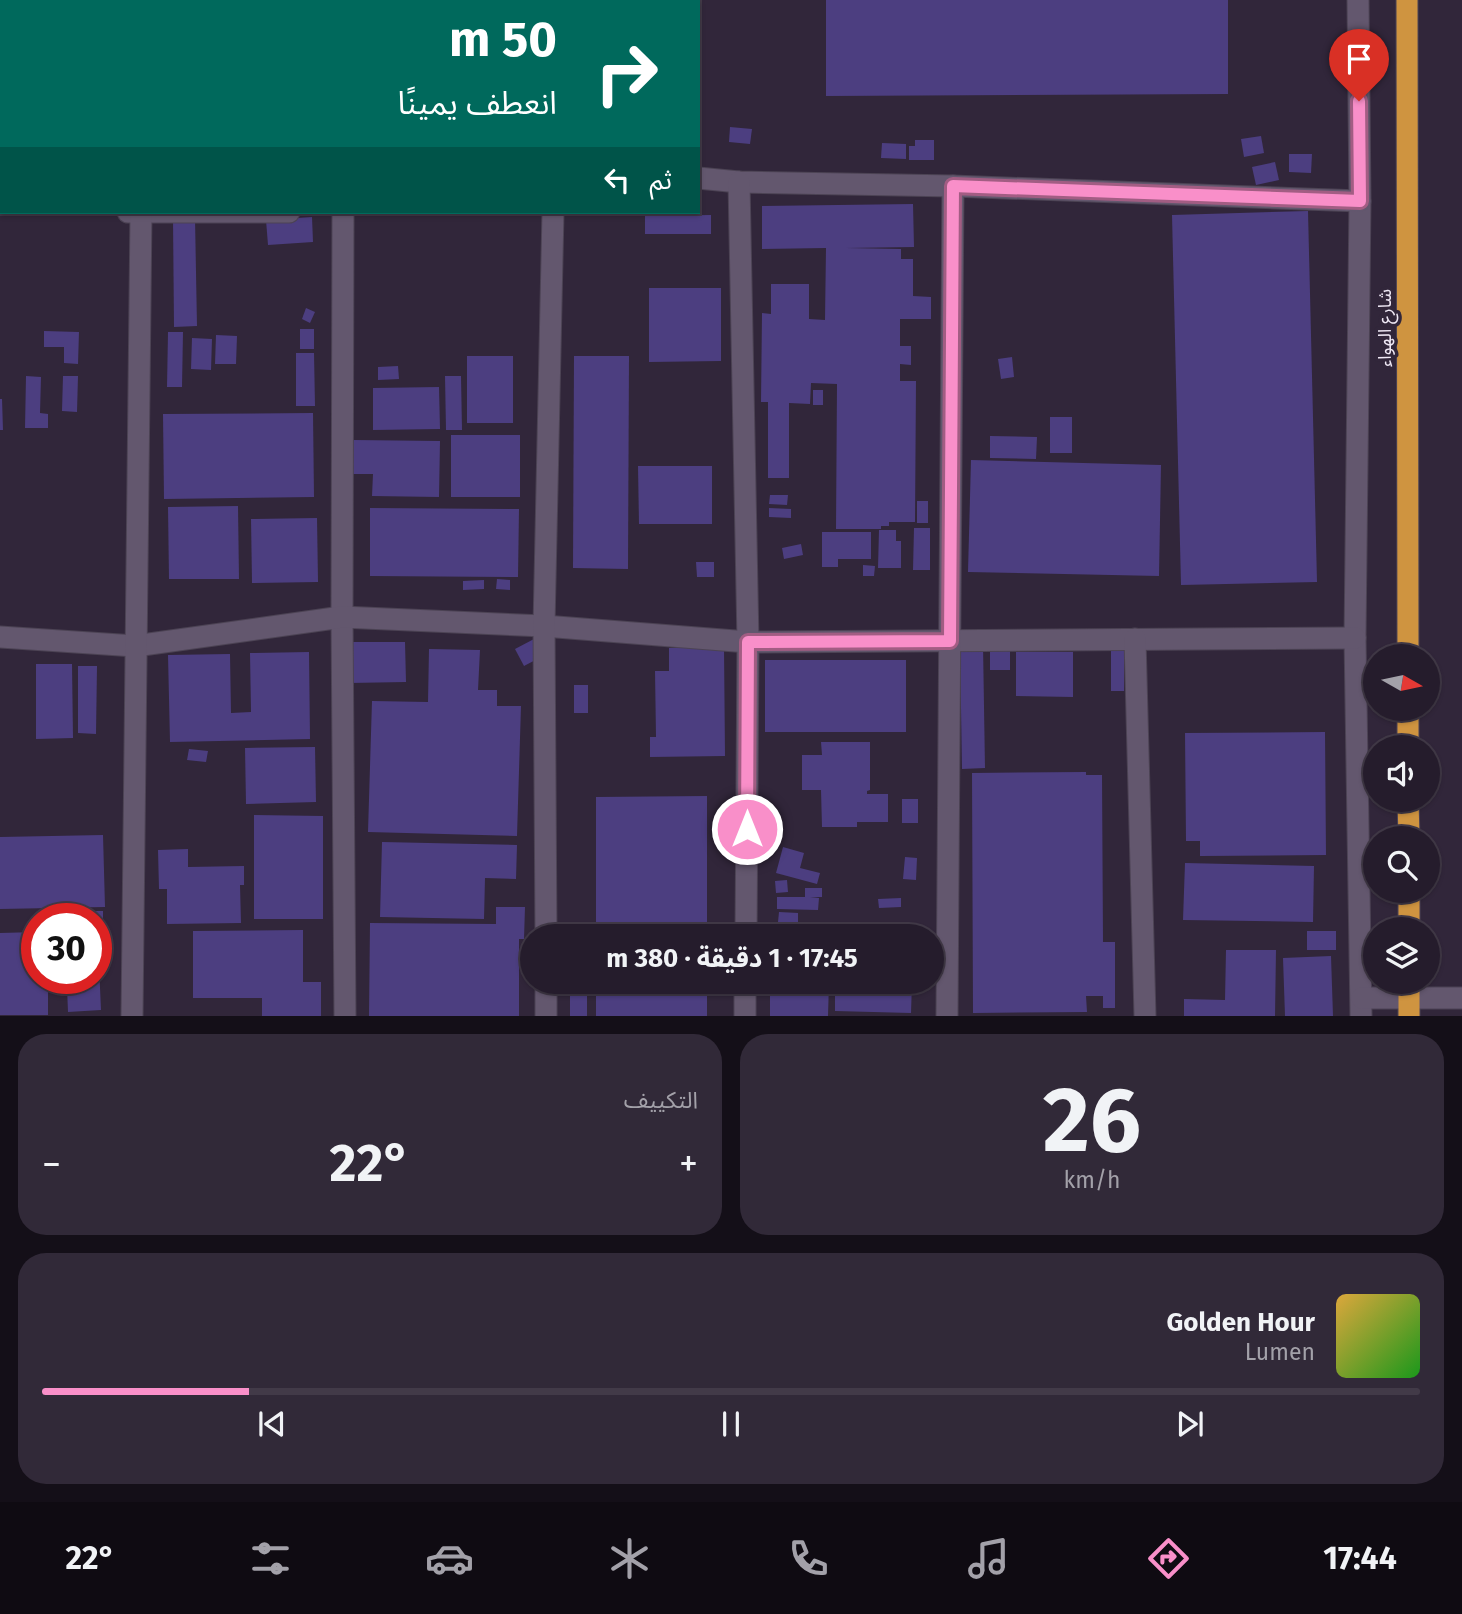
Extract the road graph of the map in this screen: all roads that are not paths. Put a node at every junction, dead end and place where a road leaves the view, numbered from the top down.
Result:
1 (1358, 0) edge
2 (1406, 0) edge
3 (700, 178) edge
4 (740, 182) junction
5 (953, 186) junction
6 (1360, 201) junction
7 (137, 214) edge
8 (343, 214) edge
9 (553, 214) edge
10 (342, 617) junction
11 (544, 626) junction
12 (0, 637) edge
13 (1355, 638) junction
14 (1135, 639) junction
15 (950, 641) junction
16 (748, 642) junction
17 (1408, 644) edge
18 (135, 646) junction
19 (546, 924) edge
20 (746, 924) edge
21 (546, 994) edge
22 (745, 994) edge
23 (1462, 998) edge
24 (1409, 999) edge
25 (1361, 1007) edge
26 (132, 1016) edge
27 (345, 1016) edge
28 (546, 1016) edge
29 (745, 1016) edge
30 (947, 1016) edge
31 (1145, 1016) edge

1 - 6 street
2 - 17 highway, شارع الهواء
3 - 4 street
4 - 5 street
4 - 16 street
5 - 6 street
5 - 15 street
6 - 13 street
7 - 18 street
8 - 10 street
9 - 11 street
10 - 11 street
10 - 18 street
10 - 27 street
11 - 16 street
11 - 19 street
12 - 18 street
13 - 14 street
13 - 25 street
14 - 15 street
14 - 31 street
15 - 16 street
15 - 30 street
16 - 20 street
18 - 26 street
21 - 28 street
22 - 29 street
23 - 24 street
24 - 25 street

